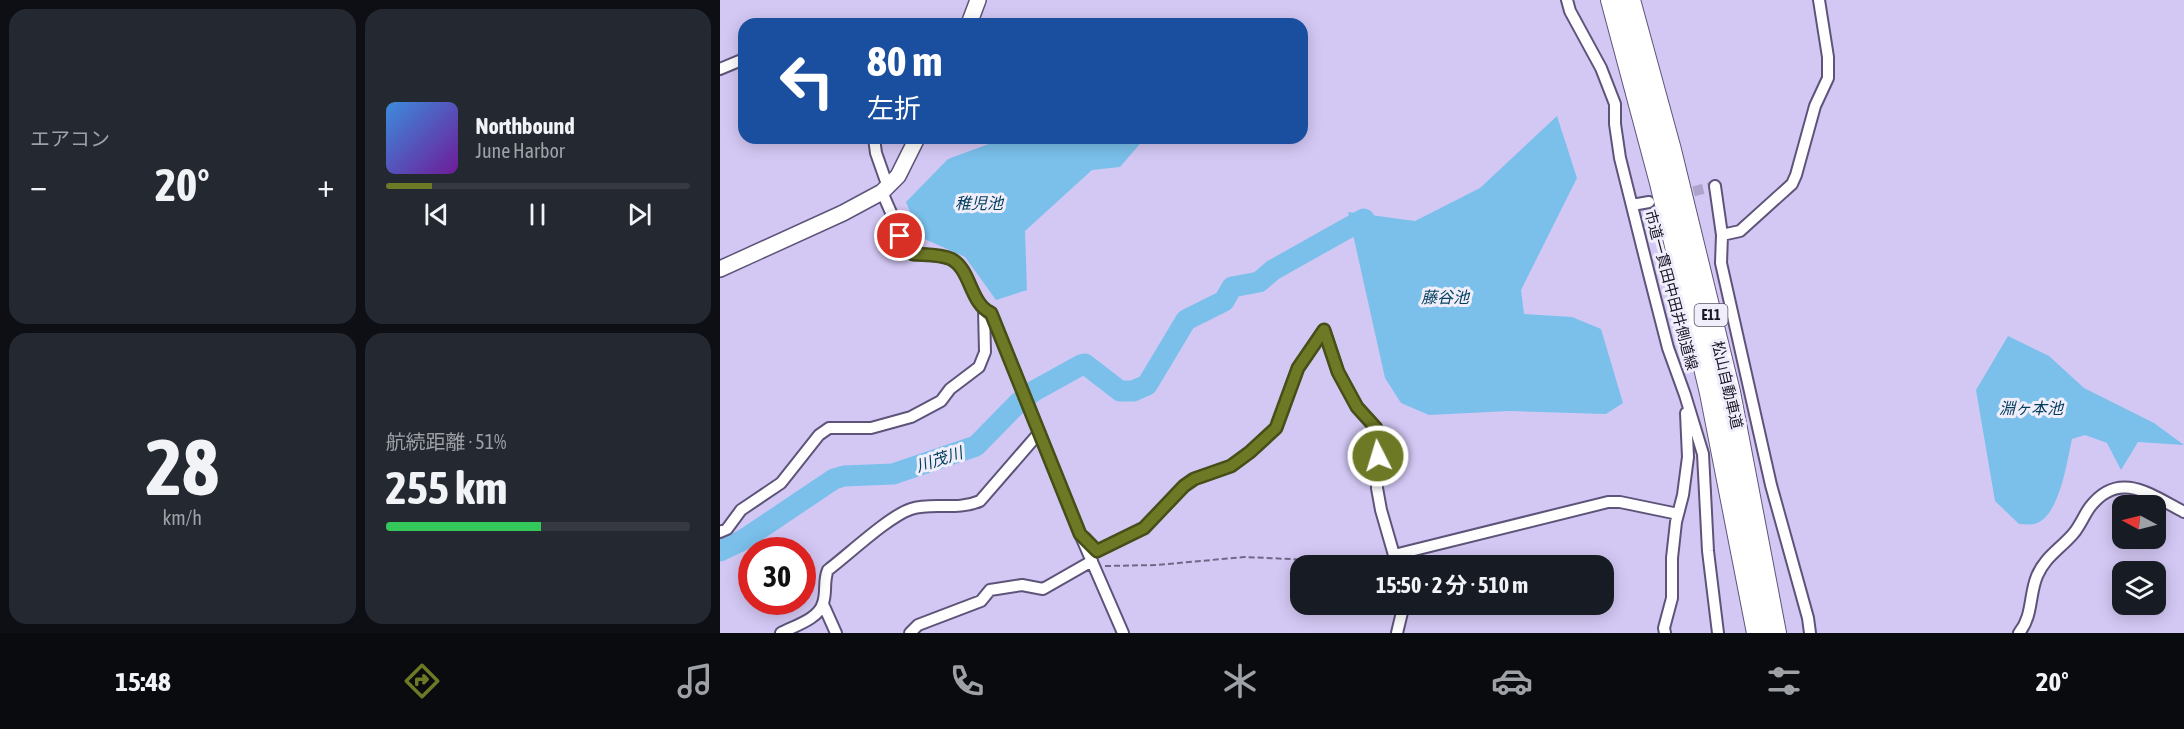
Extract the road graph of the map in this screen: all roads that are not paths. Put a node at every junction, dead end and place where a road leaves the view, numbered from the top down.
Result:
1 (978, 0) edge
2 (1567, 0) edge
3 (1599, 0) edge
4 (1611, 0) edge
5 (1630, 0) edge
6 (1636, 0) edge
7 (1819, 0) edge
8 (971, 18) edge
9 (738, 62) edge
10 (720, 69) edge
11 (875, 144) edge
12 (914, 144) edge
13 (1671, 150) junction
14 (1660, 183) junction
15 (1715, 186) dead end
16 (885, 189) junction
17 (1649, 202) dead end
18 (1632, 205) junction
19 (1722, 235) junction
20 (720, 270) edge
21 (984, 309) junction
22 (1685, 395) junction
23 (1039, 433) junction
24 (2184, 512) edge
25 (1678, 514) junction
26 (720, 532) edge
27 (1397, 554) joint
28 (1095, 556) junction
29 (823, 604) junction
30 (1401, 615) edge
31 (781, 633) edge
32 (836, 633) edge
33 (910, 633) edge
34 (1124, 633) edge
35 (1397, 633) edge
36 (1665, 633) edge
37 (1718, 633) edge
38 (1756, 633) edge
39 (1776, 633) edge
40 (1810, 633) edge
41 (2019, 633) edge

1 - 8 street
2 - 18 street, 市道一貫田中田井側道線
3 - 14 highway
4 - 14 highway, 松山自動車道 / E11
5 - 13 highway, 松山自動車道 / E11
6 - 13 highway
7 - 19 street
9 - 10 street
11 - 16 street
12 - 16 street
13 - 39 highway, 松山自動車道 / E11
14 - 38 highway, 松山自動車道 / E11
15 - 19 street
16 - 20 street
16 - 21 street
17 - 18 street
18 - 22 street, 市道一貫田中田井側道線
19 - 40 street
21 - 23 street
21 - 26 street
22 - 25 street
22 - 37 street, 市道一貫田中田井側道線
23 - 28 street
23 - 29 street
24 - 41 street
25 - 27 street
25 - 36 street
27 - 28 street
28 - 33 street
28 - 34 street
29 - 31 street
29 - 32 street
30 - 35 street

